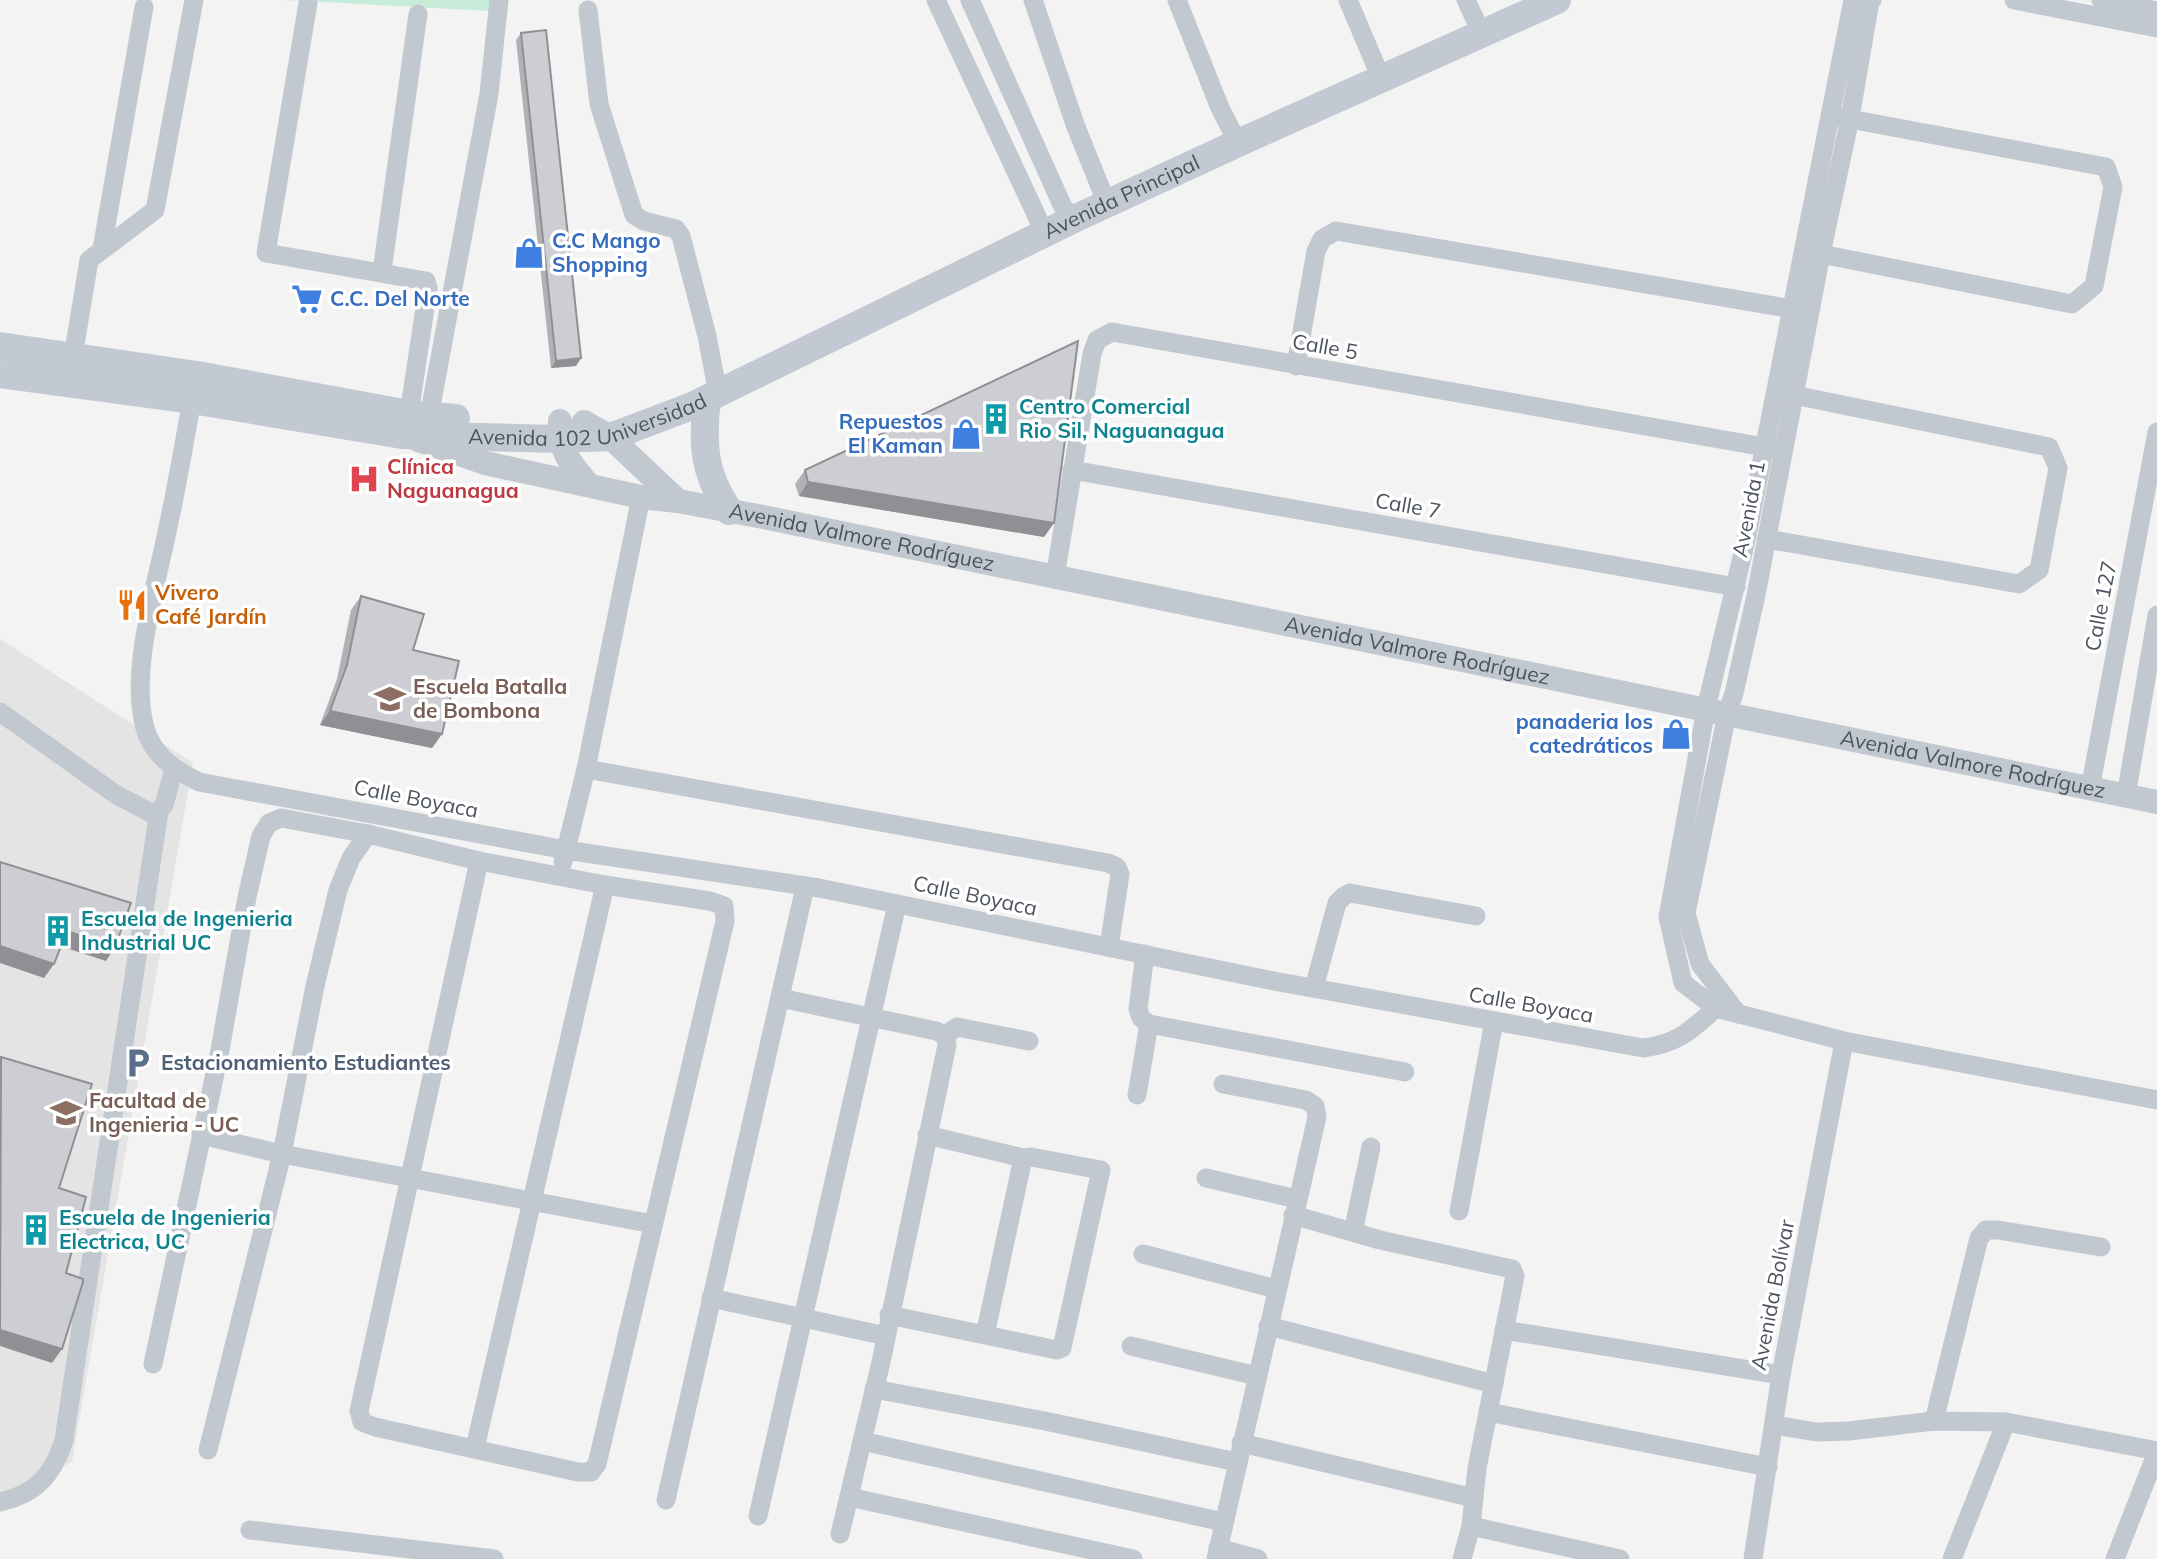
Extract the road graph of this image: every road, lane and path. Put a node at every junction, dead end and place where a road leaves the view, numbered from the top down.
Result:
1 (194, 0) edge
2 (499, 0) edge
3 (936, 0) edge
4 (970, 0) edge
5 (1033, 0) edge
6 (1177, 0) edge
7 (1348, 0) edge
8 (1466, 0) edge
9 (1557, 0) edge
10 (1853, 0) edge
11 (1872, 0) edge
12 (2014, 0) edge
13 (2101, 0) edge
14 (308, 2) dead end
15 (144, 7) dead end
16 (588, 10) dead end
17 (2157, 11) edge
18 (418, 14) dead end
19 (2157, 29) edge
20 (1482, 34) junction
21 (1381, 78) junction
22 (1841, 117) junction
23 (1238, 143) junction
24 (1107, 204) junction
25 (1074, 219) junction
26 (1044, 234) junction
27 (102, 249) junction
28 (1812, 254) junction
29 (382, 271) junction
30 (1793, 309) junction
31 (0, 346) edge
32 (73, 357) junction
33 (1296, 366) junction
34 (0, 374) edge
35 (194, 388) junction
36 (1785, 393) junction
37 (706, 400) junction
38 (413, 422) junction
39 (568, 427) junction
40 (2157, 432) edge
41 (610, 437) junction
42 (1774, 448) junction
43 (1072, 470) junction
44 (589, 485) junction
45 (641, 497) junction
46 (678, 501) junction
47 (729, 511) junction
48 (1767, 539) junction
49 (1055, 576) junction
50 (1736, 587) junction
51 (2157, 615) edge
52 (0, 712) edge
53 (1716, 712) junction
54 (174, 769) junction
55 (586, 769) junction
56 (2090, 789) junction
57 (2126, 796) junction
58 (2157, 802) edge
59 (159, 811) junction
60 (368, 834) junction
61 (566, 850) junction
62 (479, 861) junction
63 (560, 875) junction
64 (605, 885) junction
65 (805, 887) junction
66 (897, 904) junction
67 (1476, 916) dead end
68 (1109, 947) junction
69 (1145, 954) junction
70 (1314, 988) junction
71 (780, 998) junction
72 (1716, 1008) junction
73 (1738, 1014) junction
74 (872, 1016) junction
75 (1494, 1021) junction
76 (1149, 1024) junction
77 (945, 1035) junction
78 (1029, 1041) dead end
79 (1844, 1041) junction
80 (1405, 1072) dead end
81 (1223, 1084) dead end
82 (1137, 1095) dead end
83 (2157, 1100) edge
84 (201, 1135) junction
85 (928, 1135) junction
86 (1371, 1147) dead end
87 (282, 1154) junction
88 (1023, 1158) junction
89 (1206, 1178) dead end
90 (409, 1179) junction
91 (533, 1200) junction
92 (1295, 1207) junction
93 (1459, 1211) dead end
94 (653, 1224) junction
95 (1353, 1232) junction
96 (2101, 1247) dead end
97 (1143, 1254) dead end
98 (1276, 1289) junction
99 (712, 1298) junction
100 (889, 1315) junction
101 (803, 1318) junction
102 (1268, 1326) junction
103 (1504, 1330) junction
104 (985, 1335) junction
105 (886, 1336) junction
106 (1131, 1346) dead end
107 (153, 1364) dead end
108 (1257, 1376) junction
109 (1781, 1376) junction
110 (1494, 1384) junction
111 (874, 1390) junction
112 (1488, 1412) junction
113 (1934, 1421) junction
114 (2006, 1422) junction
115 (1774, 1425) junction
116 (862, 1441) junction
117 (475, 1448) junction
118 (208, 1450) dead end
119 (2157, 1451) edge
120 (1239, 1452) junction
121 (1768, 1467) junction
122 (849, 1497) junction
123 (1474, 1498) junction
124 (666, 1500) dead end
125 (0, 1502) edge
126 (758, 1517) dead end
127 (1223, 1522) junction
128 (1471, 1526) junction
129 (250, 1530) dead end
130 (840, 1534) dead end
131 (1217, 1553) edge
132 (494, 1559) edge
133 (1133, 1559) edge
134 (1258, 1559) edge
135 (1462, 1559) edge
136 (1620, 1559) edge
137 (1753, 1559) edge
138 (1952, 1559) edge
139 (2115, 1559) edge

1 - 27 street
2 - 38 street
3 - 26 street
4 - 25 street
5 - 24 street
6 - 23 street
7 - 21 street
8 - 20 street
9 - 20 main road, Avenida Principal
10 - 22 street, Avenida 1
11 - 22 street, Avenida 1
12 - 19 street
13 - 17 street
14 - 29 street
15 - 27 street
16 - 37 street
18 - 29 street
20 - 21 main road, Avenida Principal
21 - 23 main road, Avenida Principal
22 - 28 street, Avenida 1
22 - 28 street
23 - 24 main road, Avenida Principal
24 - 25 main road, Avenida Principal
25 - 26 main road, Avenida Principal
26 - 37 main road, Avenida Principal
27 - 32 street
28 - 30 street, Avenida 1
28 - 36 street, Avenida 1
29 - 38 street
30 - 33 street
30 - 36 street, Avenida 1
31 - 32 main road, Avenida 102 Universidad
32 - 35 main road, Avenida 102 Universidad
33 - 42 street, Calle 5
33 - 43 street, Calle 5
34 - 35 main road, Avenida 102 Universidad
35 - 38 main road, Avenida 102 Universidad
35 - 54 street, Calle Boyaca
36 - 42 street, Avenida 1
36 - 48 street
37 - 39 main road, Avenida 102 Universidad
37 - 41 main road, Avenida 102 Universidad
37 - 47 main road
38 - 39 main road, Avenida 102 Universidad
38 - 44 street, Avenida Valmore Rodríguez
39 - 41 main road, Avenida 102 Universidad
39 - 44 street
40 - 56 street, Calle 127
41 - 46 street
42 - 48 street, Avenida 1
42 - 50 street, Avenida 1
43 - 49 street, Calle 5
43 - 50 street, Calle 7
44 - 45 street, Avenida Valmore Rodríguez
45 - 46 street, Avenida Valmore Rodríguez
45 - 55 street
46 - 47 street, Avenida Valmore Rodríguez
47 - 49 street, Avenida Valmore Rodríguez
48 - 53 street, Avenida 1
49 - 53 street, Avenida Valmore Rodríguez
50 - 53 street, Avenida 1
51 - 57 street
52 - 59 street
53 - 56 street, Avenida Valmore Rodríguez
53 - 72 street, Avenida 1
53 - 73 street, Avenida 1
54 - 59 street
54 - 61 street, Calle Boyaca
55 - 61 street
55 - 68 street
56 - 57 street, Avenida Valmore Rodríguez
57 - 58 street, Avenida Valmore Rodríguez
59 - 125 street
60 - 62 street
60 - 84 street
60 - 87 street
61 - 63 street
61 - 65 street, Calle Boyaca
62 - 63 street
62 - 90 street
63 - 64 street
64 - 91 street
64 - 94 street
65 - 66 street, Calle Boyaca
65 - 71 street
66 - 68 street, Calle Boyaca
66 - 74 street
67 - 70 street
68 - 69 street, Calle Boyaca
69 - 70 street, Calle Boyaca
69 - 76 street
70 - 75 street, Calle Boyaca
71 - 74 street
71 - 99 street
72 - 73 street
72 - 75 street, Calle Boyaca
73 - 79 street
74 - 77 street
74 - 101 street
75 - 93 street
76 - 80 street
76 - 82 street
77 - 78 street
77 - 85 street
79 - 83 street
79 - 109 street, Avenida Bolívar
81 - 92 street
84 - 87 street
84 - 107 street
85 - 88 street
85 - 100 street
86 - 95 street
87 - 90 street
87 - 118 street
88 - 104 street
88 - 104 street
89 - 92 street
90 - 91 street
90 - 117 street
91 - 94 street
91 - 117 street
92 - 95 street
92 - 98 street
94 - 117 street
95 - 103 street
96 - 113 street
97 - 98 street
98 - 102 street
99 - 101 street
99 - 124 street
100 - 104 street
100 - 105 street
101 - 105 street
101 - 126 street
102 - 108 street
102 - 110 street
103 - 109 street
103 - 110 street
105 - 111 street
106 - 108 street
108 - 120 street
109 - 115 street, Avenida Bolívar
110 - 112 street
111 - 116 street
111 - 120 street
112 - 121 street
112 - 123 street
113 - 114 street
113 - 115 street
114 - 119 street
114 - 138 street
115 - 121 street, Avenida Bolívar
116 - 122 street
116 - 127 street
119 - 139 street
120 - 123 street
120 - 127 street
121 - 137 street, Avenida Bolívar
122 - 130 street
122 - 133 street
123 - 128 street
127 - 131 street
128 - 135 street
128 - 136 street
129 - 132 street
131 - 134 street

